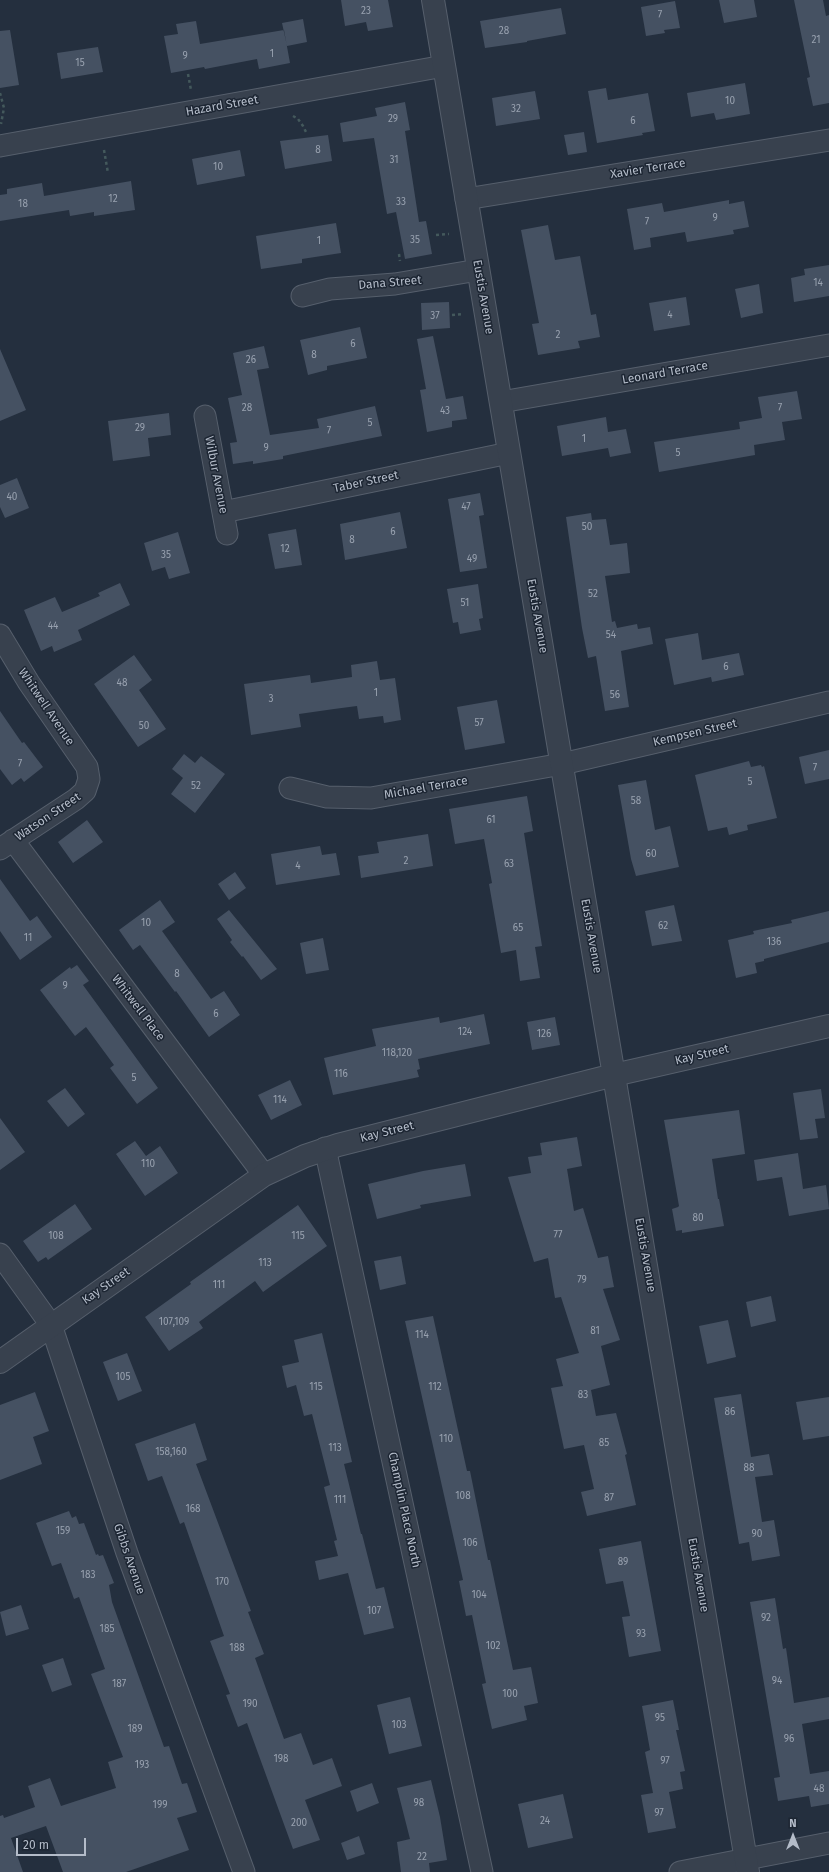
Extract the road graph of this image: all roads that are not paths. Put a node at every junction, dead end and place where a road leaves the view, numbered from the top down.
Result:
1 (433, 0) edge
2 (444, 66) junction
3 (829, 140) edge
4 (0, 146) edge
5 (466, 199) junction
6 (478, 270) junction
7 (302, 296) dead end
8 (829, 345) edge
9 (501, 402) junction
10 (205, 416) dead end
11 (509, 453) junction
12 (223, 512) junction
13 (227, 534) dead end
14 (0, 635) edge
15 (829, 702) edge
16 (562, 764) junction
17 (89, 779) joint
18 (290, 788) dead end
19 (7, 845) edge
20 (829, 1026) edge
21 (614, 1075) junction
22 (325, 1148) junction
23 (264, 1175) junction
24 (0, 1254) edge
25 (51, 1325) junction
26 (0, 1362) edge
27 (829, 1843) edge
28 (747, 1866) edge
29 (244, 1872) edge
30 (482, 1872) edge
31 (680, 1872) edge

1 - 2 street, Eustis Avenue
2 - 4 street, Hazard Street
2 - 5 street, Eustis Avenue
3 - 5 street, Xavier Terrace
5 - 6 street, Eustis Avenue
6 - 7 street, Dana Street
6 - 9 street, Eustis Avenue
8 - 9 street, Leonard Terrace
9 - 11 street, Eustis Avenue
10 - 12 street, Wilbur Avenue
11 - 12 street, Taber Street
11 - 16 street, Eustis Avenue
12 - 13 street, Wilbur Avenue
14 - 17 street, Whitwell Avenue
15 - 16 street, Kempsen Street
16 - 18 street, Michael Terrace
16 - 21 street, Eustis Avenue
17 - 19 street, Watson Street
19 - 23 street, Whitwell Place
20 - 21 street, Kay Street
21 - 22 street, Kay Street
21 - 28 street, Eustis Avenue
22 - 23 street, Kay Street
22 - 30 street, Champlin Place North
23 - 25 street, Kay Street
24 - 25 street, Gibbs Avenue
25 - 26 street, Kay Street
25 - 29 street, Gibbs Avenue
27 - 28 street
28 - 31 street

